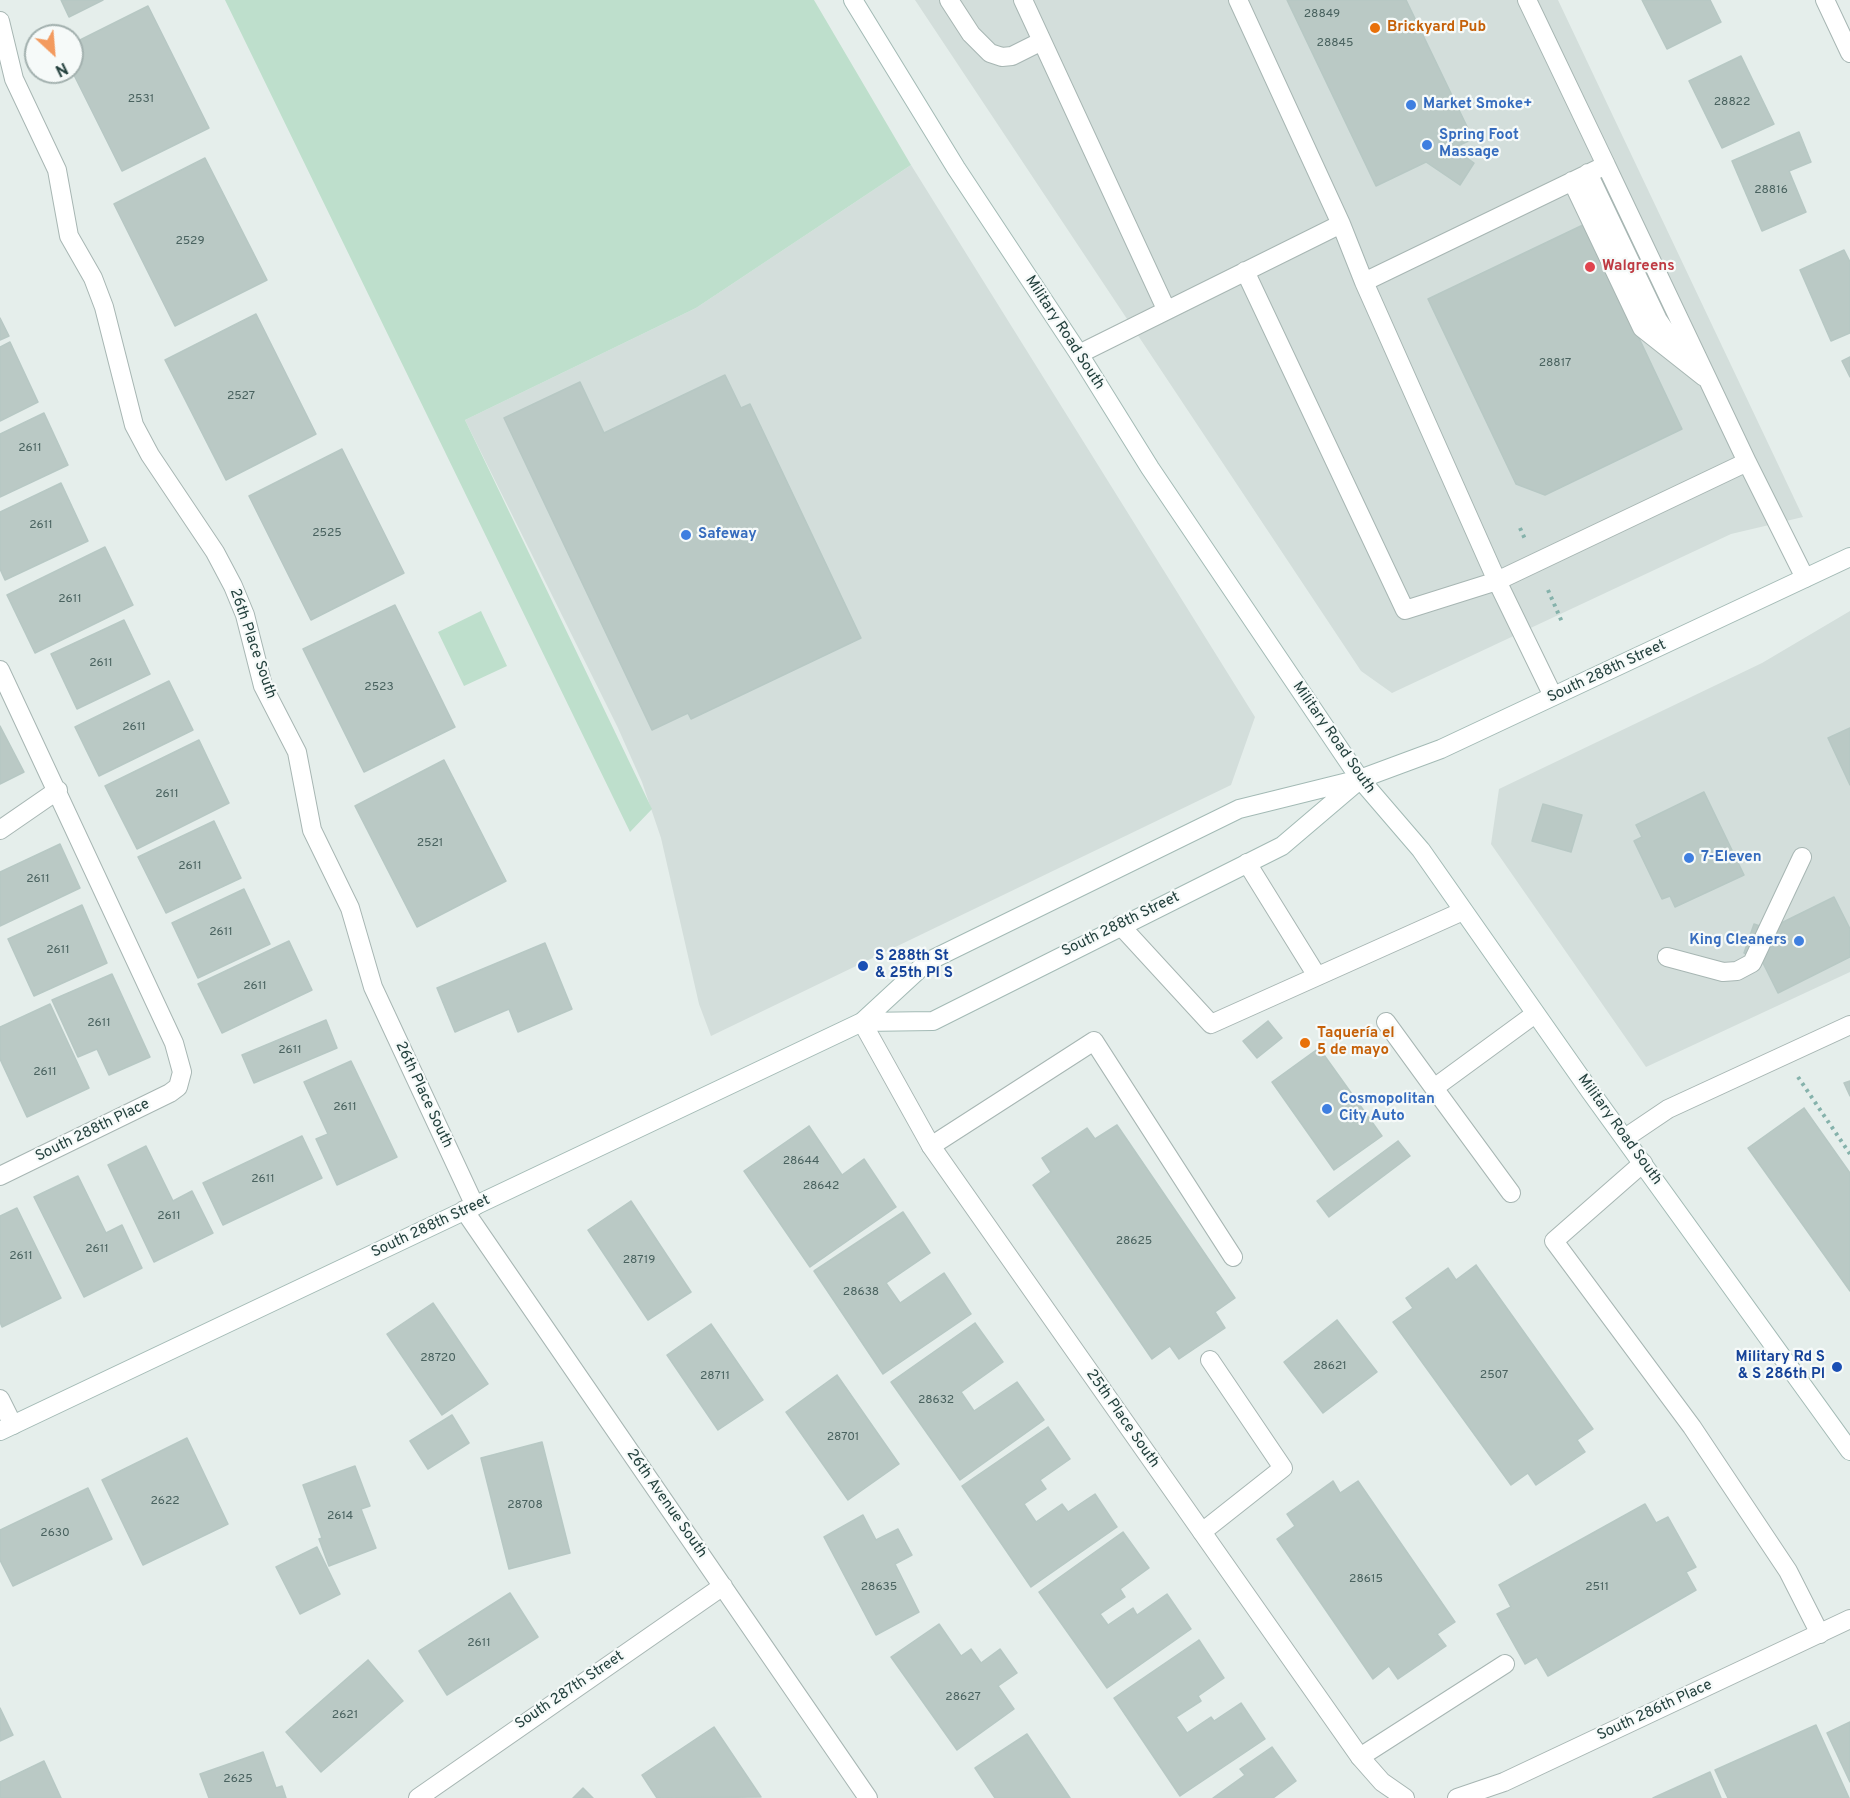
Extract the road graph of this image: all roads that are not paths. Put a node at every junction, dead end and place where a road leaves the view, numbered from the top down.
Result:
1 (853, 0) edge
2 (949, 0) edge
3 (1023, 0) edge
4 (1238, 0) edge
5 (1527, 0) edge
6 (1825, 0) edge
7 (0, 21) edge
8 (1042, 41) junction
9 (1850, 53) edge
10 (1606, 165) junction
11 (1580, 177) junction
12 (1341, 224) junction
13 (1245, 271) junction
14 (1364, 282) junction
15 (1166, 309) junction
16 (1079, 354) junction
17 (1708, 380) junction
18 (1747, 462) junction
19 (1850, 557) edge
20 (1805, 578) junction
21 (1497, 581) junction
22 (0, 670) edge
23 (1553, 696) junction
24 (1360, 779) junction
25 (58, 790) junction
26 (0, 830) edge
27 (1802, 857) dead end
28 (1247, 863) junction
29 (1463, 911) junction
30 (1120, 926) junction
31 (1667, 957) dead end
32 (1317, 976) junction
33 (1535, 1014) junction
34 (862, 1022) junction
35 (1386, 1022) dead end
36 (1850, 1025) edge
37 (1434, 1088) junction
38 (1625, 1138) junction
39 (931, 1146) junction
40 (1643, 1162) junction
41 (0, 1176) edge
42 (1511, 1193) dead end
43 (470, 1208) junction
44 (1233, 1257) dead end
45 (1210, 1360) dead end
46 (0, 1399) edge
47 (6, 1428) edge
48 (1850, 1451) edge
49 (1202, 1532) junction
50 (723, 1586) junction
51 (1850, 1619) edge
52 (1820, 1634) junction
53 (1505, 1664) dead end
54 (1360, 1757) junction
55 (418, 1798) edge
56 (868, 1798) edge
57 (1405, 1798) edge
58 (1457, 1798) edge

1 - 16 street, Military Road South
2 - 8 street
3 - 8 street
4 - 12 street
5 - 10 street
6 - 9 street
7 - 43 street, 26th Place South
8 - 15 street
10 - 11 street
10 - 17 street
11 - 14 street
11 - 17 street
12 - 13 street
12 - 14 street
13 - 15 street
13 - 21 street
14 - 21 street
15 - 16 street
16 - 24 street, Military Road South
17 - 18 street
18 - 20 street
18 - 21 street
19 - 20 street, South 288th Street
20 - 23 street, South 288th Street
21 - 23 street
22 - 25 street
23 - 24 street, South 288th Street
24 - 28 street, South 288th Street
24 - 29 street, Military Road South
24 - 34 street, South 288th Street
25 - 26 street
25 - 41 street, South 288th Place
27 - 31 street
28 - 30 street, South 288th Street
28 - 32 street
29 - 32 street
29 - 33 street, Military Road South
30 - 32 street
30 - 34 street, South 288th Street
33 - 37 street
33 - 38 street, Military Road South
34 - 39 street, 25th Place South
34 - 43 street, South 288th Street
35 - 37 street
36 - 38 street
37 - 42 street
38 - 40 street, Military Road South
39 - 44 street
39 - 49 street, 25th Place South
40 - 48 street, Military Road South
40 - 52 street
43 - 47 street, South 288th Street
43 - 50 street, 26th Avenue South
45 - 49 street
46 - 47 street
49 - 54 street, 25th Place South
50 - 55 street, South 287th Street
50 - 56 street, 26th Avenue South
51 - 52 street, South 286th Place
52 - 58 street, South 286th Place
53 - 54 street
54 - 57 street, 25th Place South

